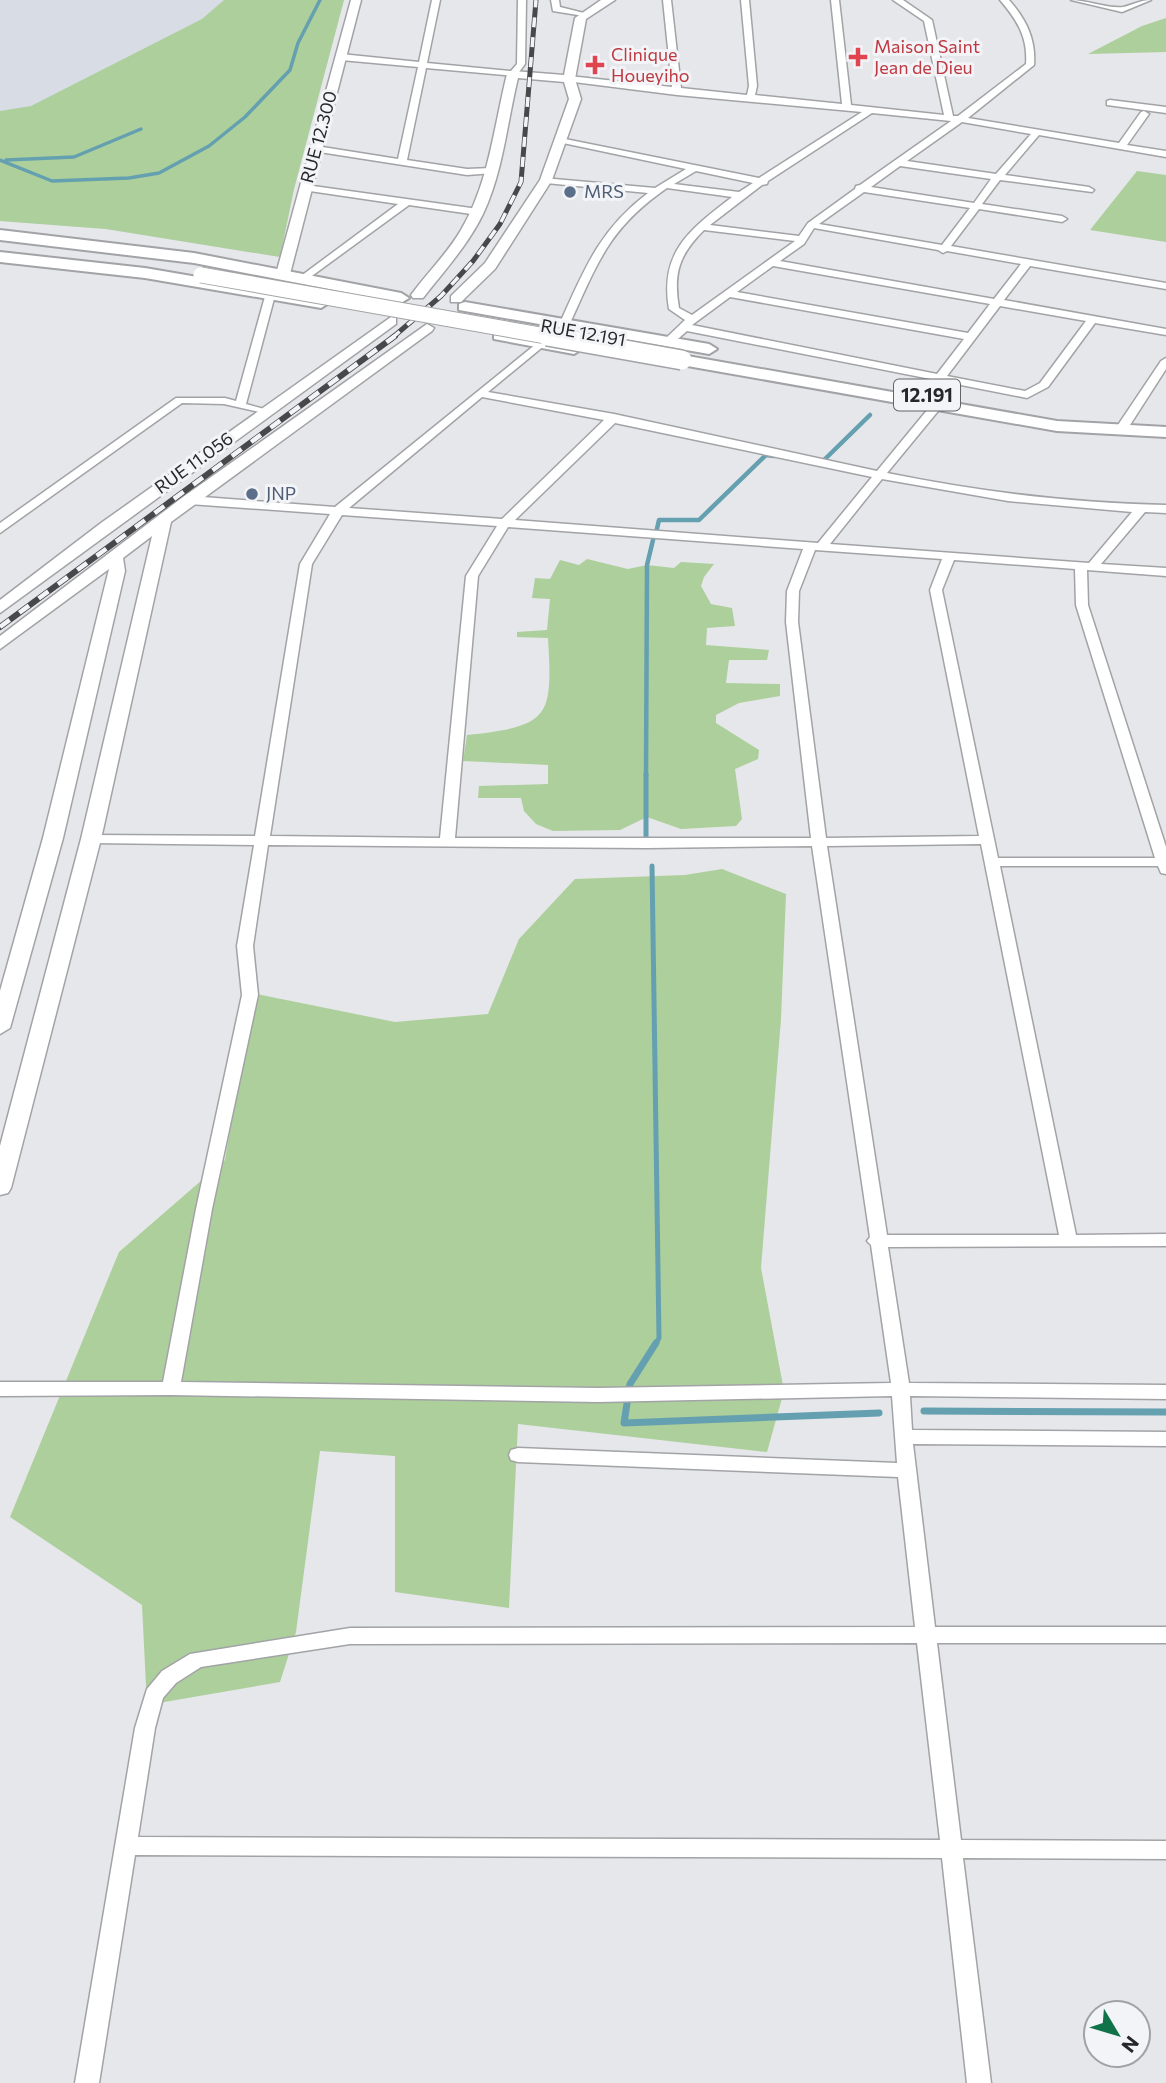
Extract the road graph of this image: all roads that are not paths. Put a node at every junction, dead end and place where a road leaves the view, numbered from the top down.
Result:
1 (356, 0) edge
2 (436, 0) edge
3 (522, 0) edge
4 (555, 0) edge
5 (610, 0) edge
6 (667, 0) edge
7 (746, 0) edge
8 (835, 0) edge
9 (897, 0) edge
10 (1004, 0) edge
11 (1075, 0) edge
12 (1147, 0) edge
13 (584, 14) junction
14 (341, 57) junction
15 (424, 64) junction
16 (513, 74) junction
17 (569, 79) junction
18 (677, 92) junction
19 (750, 99) junction
20 (1110, 103) dead end
21 (847, 109) junction
22 (1166, 110) edge
23 (869, 111) junction
24 (1144, 114) dead end
25 (955, 118) junction
26 (1038, 131) junction
27 (562, 140) junction
28 (1122, 145) junction
29 (316, 149) junction
30 (1166, 154) edge
31 (402, 163) junction
32 (899, 163) junction
33 (696, 167) junction
34 (491, 171) junction
35 (998, 178) junction
36 (546, 180) junction
37 (764, 182) junction
38 (306, 188) junction
39 (659, 188) junction
40 (859, 188) junction
41 (1089, 190) dead end
42 (744, 195) junction
43 (407, 202) junction
44 (978, 206) junction
45 (478, 212) junction
46 (1062, 219) dead end
47 (811, 225) junction
48 (700, 227) junction
49 (0, 235) edge
50 (803, 239) junction
51 (0, 242) edge
52 (0, 250) edge
53 (943, 250) junction
54 (0, 257) edge
55 (772, 263) junction
56 (1027, 263) junction
57 (206, 271) junction
58 (283, 274) junction
59 (305, 278) junction
60 (1166, 286) edge
61 (729, 294) junction
62 (270, 295) junction
63 (418, 295) junction
64 (401, 298) junction
65 (450, 299) junction
66 (997, 302) junction
67 (388, 317) junction
68 (1092, 320) junction
69 (565, 323) junction
70 (688, 323) junction
71 (448, 325) junction
72 (427, 328) junction
73 (1166, 332) edge
74 (971, 337) junction
75 (668, 342) junction
76 (541, 343) junction
77 (1166, 361) edge
78 (939, 379) junction
79 (886, 391) junction
80 (481, 394) junction
81 (240, 405) junction
82 (937, 405) junction
83 (264, 412) junction
84 (614, 417) junction
85 (1124, 425) junction
86 (1166, 425) edge
87 (1166, 432) edge
88 (880, 475) junction
89 (189, 499) junction
90 (1141, 509) junction
91 (1166, 509) edge
92 (338, 511) junction
93 (163, 522) junction
94 (505, 523) junction
95 (0, 530) edge
96 (815, 546) junction
97 (949, 556) junction
98 (115, 558) junction
99 (1086, 566) junction
100 (1166, 572) edge
101 (0, 608) edge
102 (0, 644) edge
103 (91, 839) junction
104 (263, 840) junction
105 (987, 840) junction
106 (447, 842) junction
107 (819, 842) junction
108 (992, 862) junction
109 (1165, 864) edge
110 (0, 1028) edge
111 (0, 1188) edge
112 (1069, 1240) junction
113 (1166, 1240) edge
114 (876, 1241) junction
115 (171, 1388) junction
116 (0, 1389) edge
117 (901, 1390) junction
118 (1166, 1392) edge
119 (903, 1437) junction
120 (1166, 1439) edge
121 (518, 1454) dead end
122 (907, 1470) junction
123 (925, 1633) junction
124 (1166, 1635) edge
125 (126, 1846) junction
126 (950, 1849) junction
127 (1166, 1850) edge
128 (87, 2083) edge
129 (979, 2083) edge

1 - 14 main road, RUE 12.300
2 - 15 street
3 - 16 street
4 - 13 street
5 - 13 main road
6 - 18 street
7 - 19 street
8 - 21 street
9 - 25 street
10 - 25 street
11 - 12 street
13 - 17 main road
14 - 15 street
14 - 29 main road, RUE 12.300
15 - 16 street
15 - 31 street
16 - 17 main road
16 - 34 main road
17 - 18 street
17 - 27 main road
18 - 19 street
19 - 21 street
20 - 22 street
21 - 23 street
23 - 25 street
23 - 37 street
24 - 28 street
25 - 26 street
25 - 32 street
26 - 28 street
26 - 35 street
27 - 33 street
27 - 36 main road
28 - 30 street
29 - 31 street
29 - 38 main road, RUE 12.300
31 - 34 street
32 - 35 street
32 - 40 street
33 - 37 street
33 - 39 street
34 - 45 main road
35 - 41 street
35 - 44 street
36 - 39 street
36 - 65 main road
37 - 42 street
38 - 43 street
38 - 58 main road, RUE 12.300
39 - 42 street
39 - 69 street
40 - 44 street
40 - 47 street
42 - 48 street
43 - 45 street
43 - 59 street
44 - 46 street
44 - 53 street
45 - 63 main road
47 - 50 street
47 - 53 street
48 - 50 street
48 - 70 street
49 - 58 main road
50 - 55 street
51 - 57 main road, RUE 12.191
52 - 57 main road, RUE 12.191
53 - 56 street
54 - 62 main road
55 - 61 street
55 - 66 street
56 - 60 street
56 - 66 street
57 - 79 main road, RUE 12.191, bridge
58 - 59 main road
59 - 64 main road
61 - 70 street
61 - 74 street
62 - 67 main road
62 - 81 street
63 - 64 main road
63 - 65 main road
64 - 67 main road, RUE 11.056
65 - 69 main road
65 - 71 main road
66 - 68 street
66 - 74 street
67 - 72 main road
67 - 83 main road, RUE 11.056
68 - 73 street
68 - 78 street
69 - 75 main road
70 - 75 street
70 - 78 street
71 - 72 main road
71 - 76 main road
72 - 89 main road
74 - 78 street
75 - 79 main road
76 - 79 main road
76 - 80 street
77 - 85 street
79 - 82 main road, RUE 12.191
79 - 85 main road, RUE 12.191 / 12.191
80 - 84 street
80 - 92 street
81 - 83 street
81 - 95 street
82 - 87 main road, RUE 12.191
82 - 88 street
83 - 101 main road, RUE 11.056
84 - 88 street
84 - 94 street
85 - 86 main road, RUE 12.191 / 12.191
88 - 90 street
88 - 96 street
89 - 92 street
89 - 93 main road
90 - 91 street
90 - 99 street
92 - 94 street
92 - 104 street
93 - 98 main road
93 - 103 main road
94 - 96 street
94 - 106 street
96 - 97 street
96 - 107 street
97 - 99 street
97 - 105 street
98 - 102 main road
98 - 110 main road
99 - 100 street
99 - 109 street
103 - 104 street
103 - 111 main road
104 - 106 street
104 - 115 street
105 - 107 street
105 - 108 street
106 - 107 street
107 - 114 street
108 - 109 street
108 - 112 street
112 - 113 street
112 - 114 street
114 - 117 street
115 - 116 street
115 - 117 street
117 - 118 street
117 - 119 street
119 - 120 street
119 - 122 street
121 - 122 street
122 - 123 street
123 - 124 street
123 - 125 street
123 - 126 street
125 - 126 street
125 - 128 street
126 - 127 street
126 - 129 street

